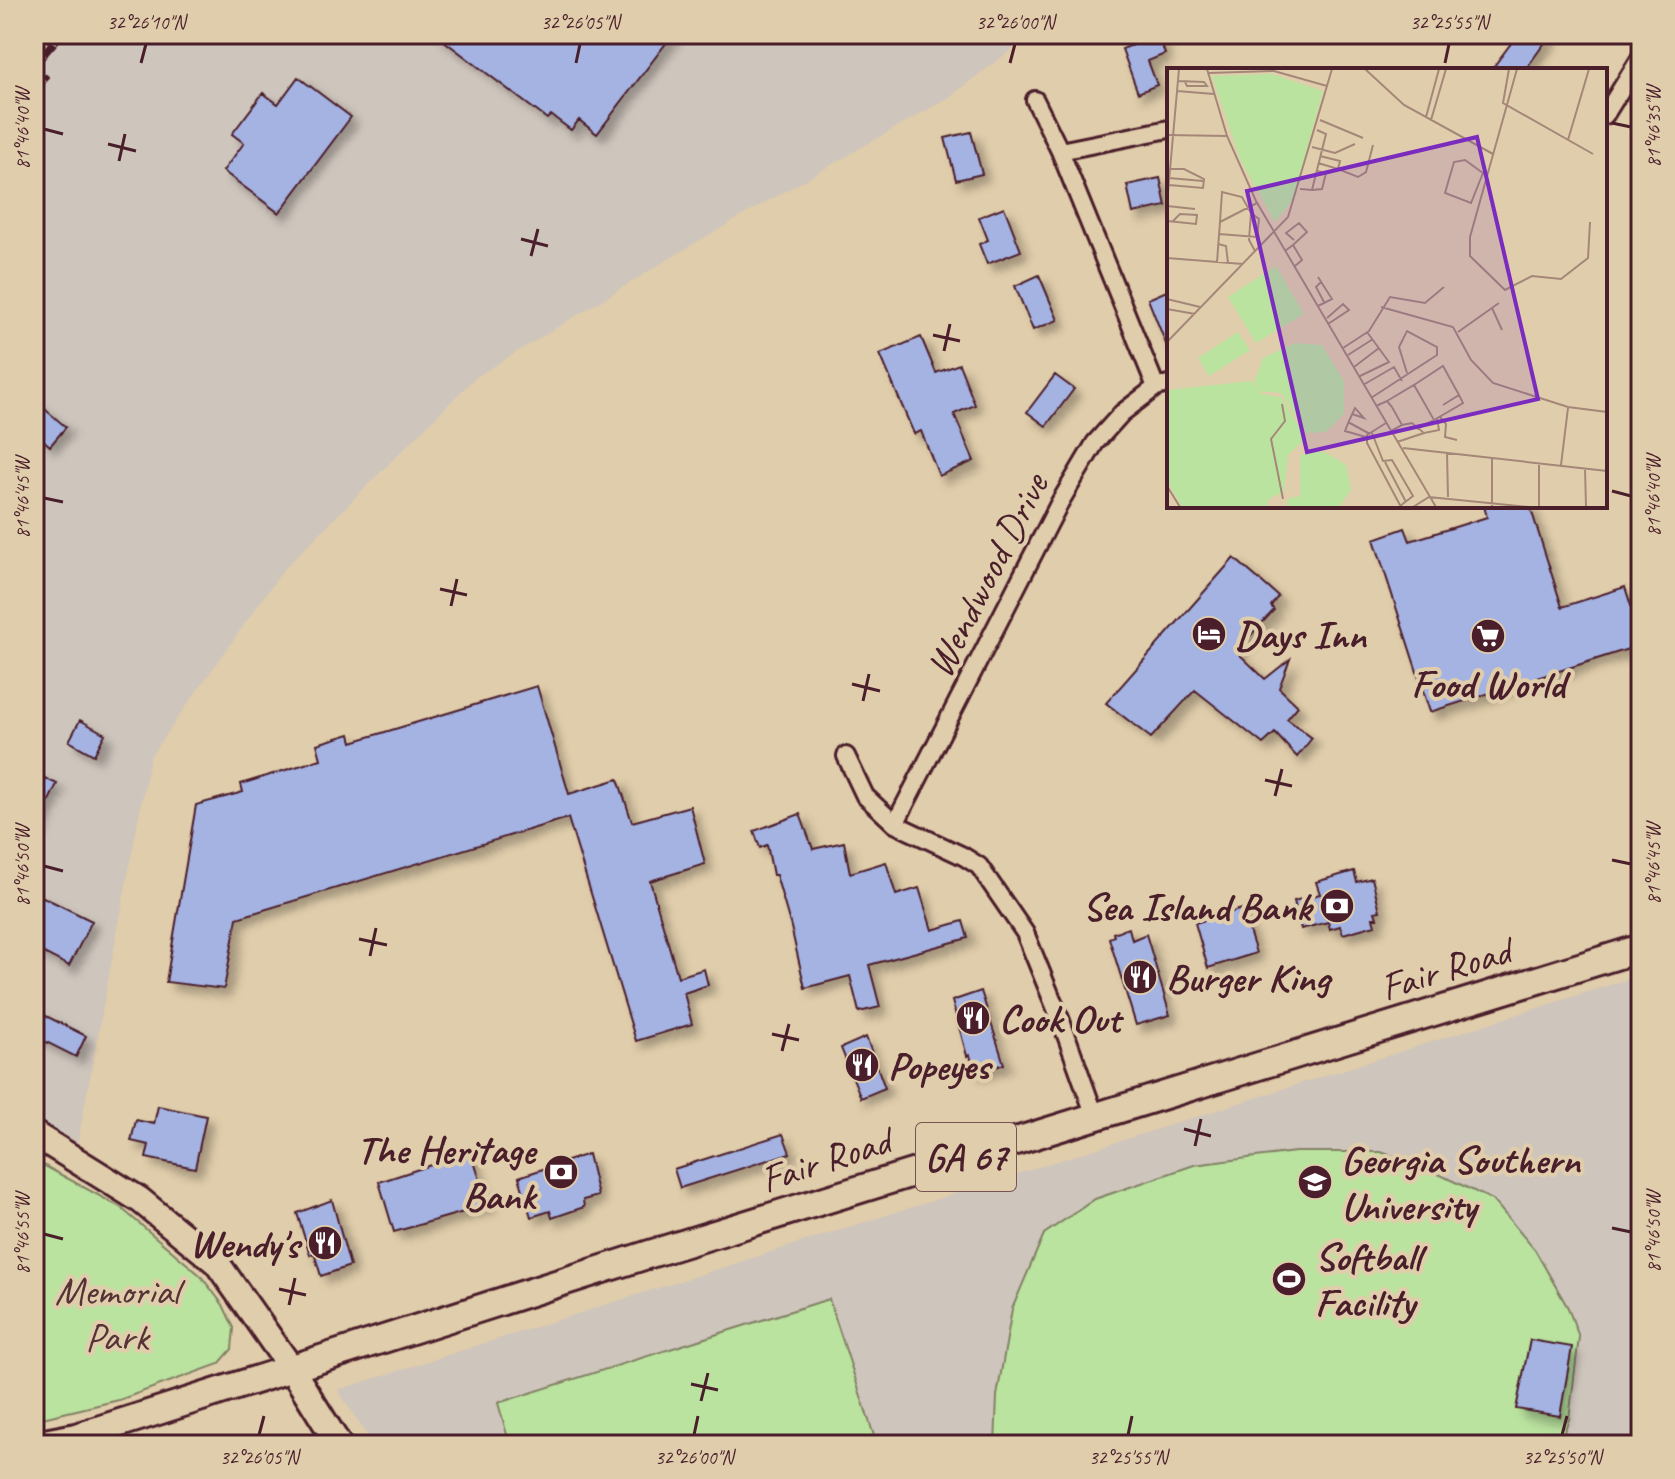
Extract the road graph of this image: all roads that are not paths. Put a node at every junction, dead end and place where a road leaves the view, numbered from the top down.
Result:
1 (1641, 57) edge
2 (1035, 100) dead end
3 (1607, 112) edge
4 (1167, 129) edge
5 (1060, 151) junction
6 (1162, 386) edge
7 (846, 756) dead end
8 (895, 824) junction
9 (1641, 948) edge
10 (1095, 1116) junction
11 (34, 1134) edge
12 (291, 1368) junction
13 (34, 1445) edge
14 (339, 1445) edge

1 - 3 street
2 - 5 street
4 - 5 street
5 - 6 street
6 - 8 street, Wendwood Drive
7 - 8 street
8 - 10 street
9 - 10 main road, Fair Road / GA 67
10 - 12 main road, Fair Road / GA 67
11 - 12 street
12 - 13 main road, Fair Road / GA 67
12 - 14 street

